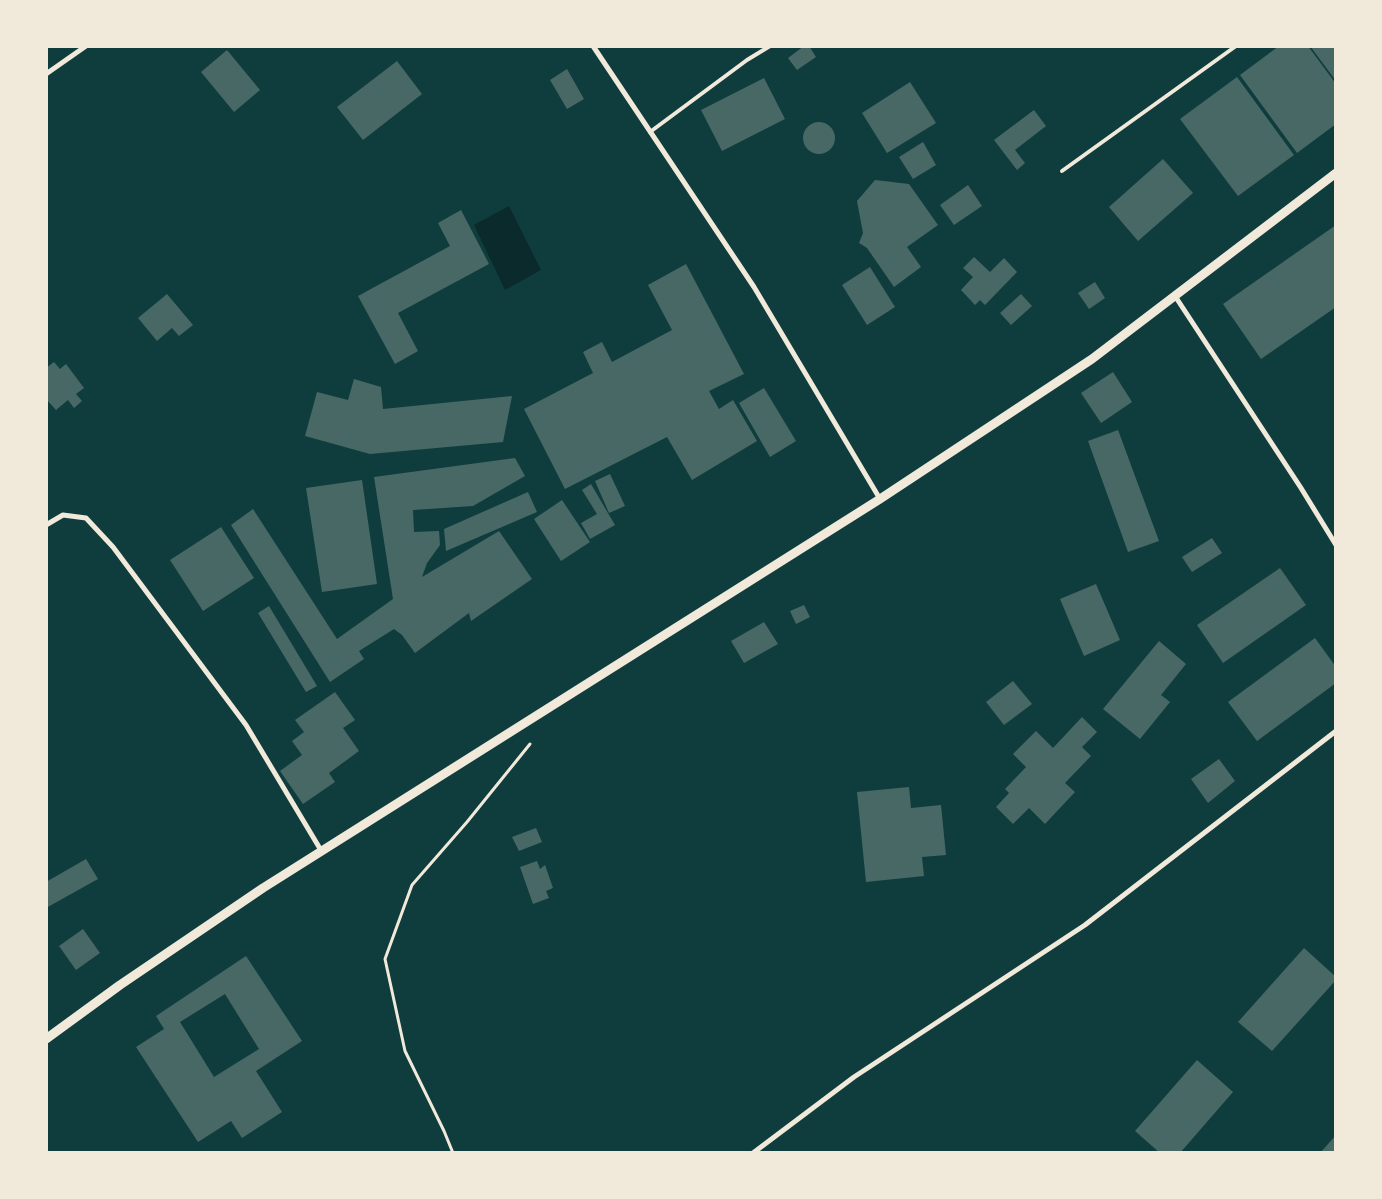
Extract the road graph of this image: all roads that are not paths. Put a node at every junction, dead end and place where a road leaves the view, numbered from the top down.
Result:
1 (86, 46) edge
2 (593, 46) edge
3 (770, 46) edge
4 (1236, 46) edge
5 (46, 74) edge
6 (650, 132) junction
7 (1062, 171) dead end
8 (1336, 173) edge
9 (1174, 295) junction
10 (880, 500) junction
11 (46, 525) edge
12 (1336, 545) edge
13 (1336, 731) edge
14 (322, 852) junction
15 (46, 1039) edge
16 (753, 1153) edge

1 - 5 street
2 - 6 street
3 - 6 lane
4 - 7 lane
6 - 10 street
8 - 9 street
9 - 10 street
9 - 12 street
10 - 14 street
11 - 14 street
13 - 16 street
14 - 15 street

